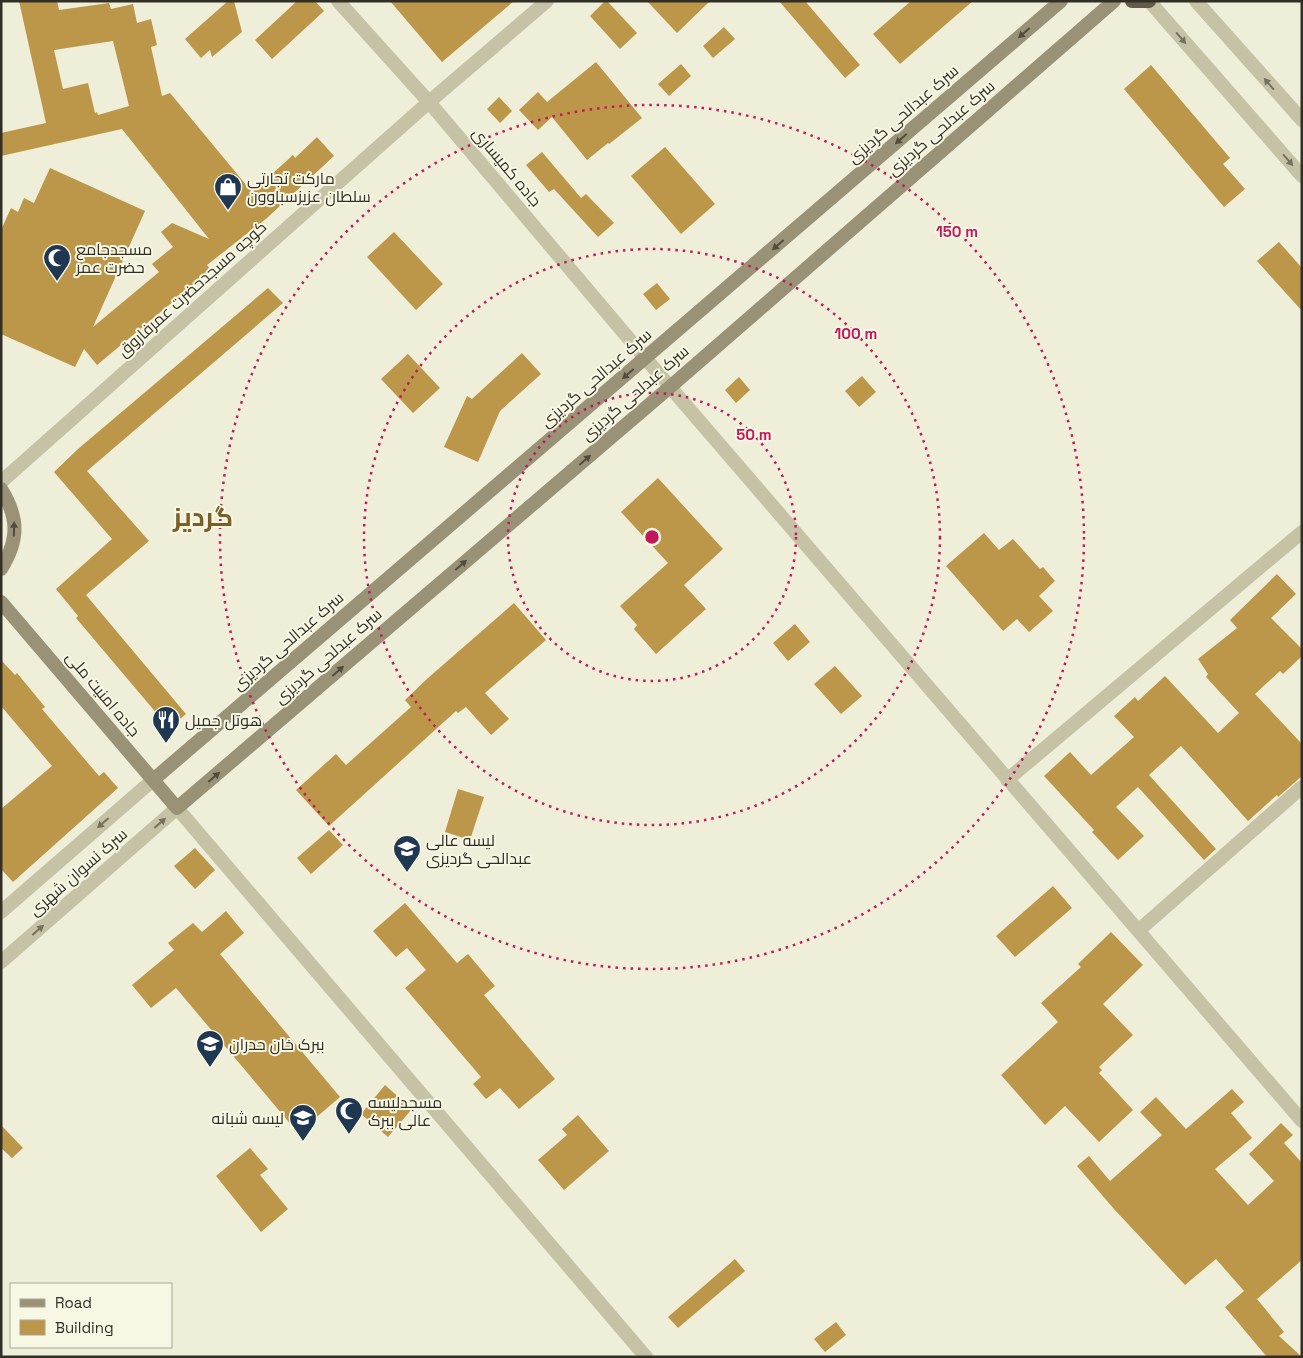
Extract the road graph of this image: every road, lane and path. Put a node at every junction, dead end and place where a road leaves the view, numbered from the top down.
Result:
1 (338, 1) edge
2 (547, 1) edge
3 (1061, 1) edge
4 (1114, 1) edge
5 (1132, 1) edge
6 (1149, 1) edge
7 (1196, 1) edge
8 (429, 102) junction
9 (1302, 120) edge
10 (1302, 176) edge
11 (646, 359) junction
12 (670, 387) junction
13 (1, 482) edge
14 (1, 489) edge
15 (1302, 532) edge
16 (1, 569) edge
17 (1, 602) edge
18 (153, 780) junction
19 (1008, 780) junction
20 (1302, 787) edge
21 (177, 808) junction
22 (1, 912) edge
23 (1138, 931) junction
24 (1, 962) edge
25 (1302, 1122) edge
26 (646, 1357) edge

1 - 8 street, جاده کمیساری
2 - 8 street, کوچه مسجدحضرت عمرفاروق
3 -> 11 main road, سرک عبدالحی گردیزی
4 - 12 main road, سرک عبدلحی گردیزی
5 - 6 highway
6 -> 10 street
9 -> 7 street
8 - 11 street, جاده کمیساری
8 - 13 street, کوچه مسجدحضرت عمرفاروق
11 - 12 street, جاده کمیساری
11 -> 18 main road, سرک عبدالحی گردیزی
12 - 19 street, جاده کمیساری
21 -> 12 main road, سرک عبدلحی گردیزی
16 -> 14 main road
15 - 19 street
17 - 18 main road, جاده امنیت ملی
18 - 21 main road, جاده امنیت ملی
18 -> 22 street, سرک نسوان شهری
19 - 23 street, جاده کمیساری
20 - 23 street
24 -> 21 street, سرک نسوان شهری
21 - 26 street
23 - 25 street, جاده کمیساری

